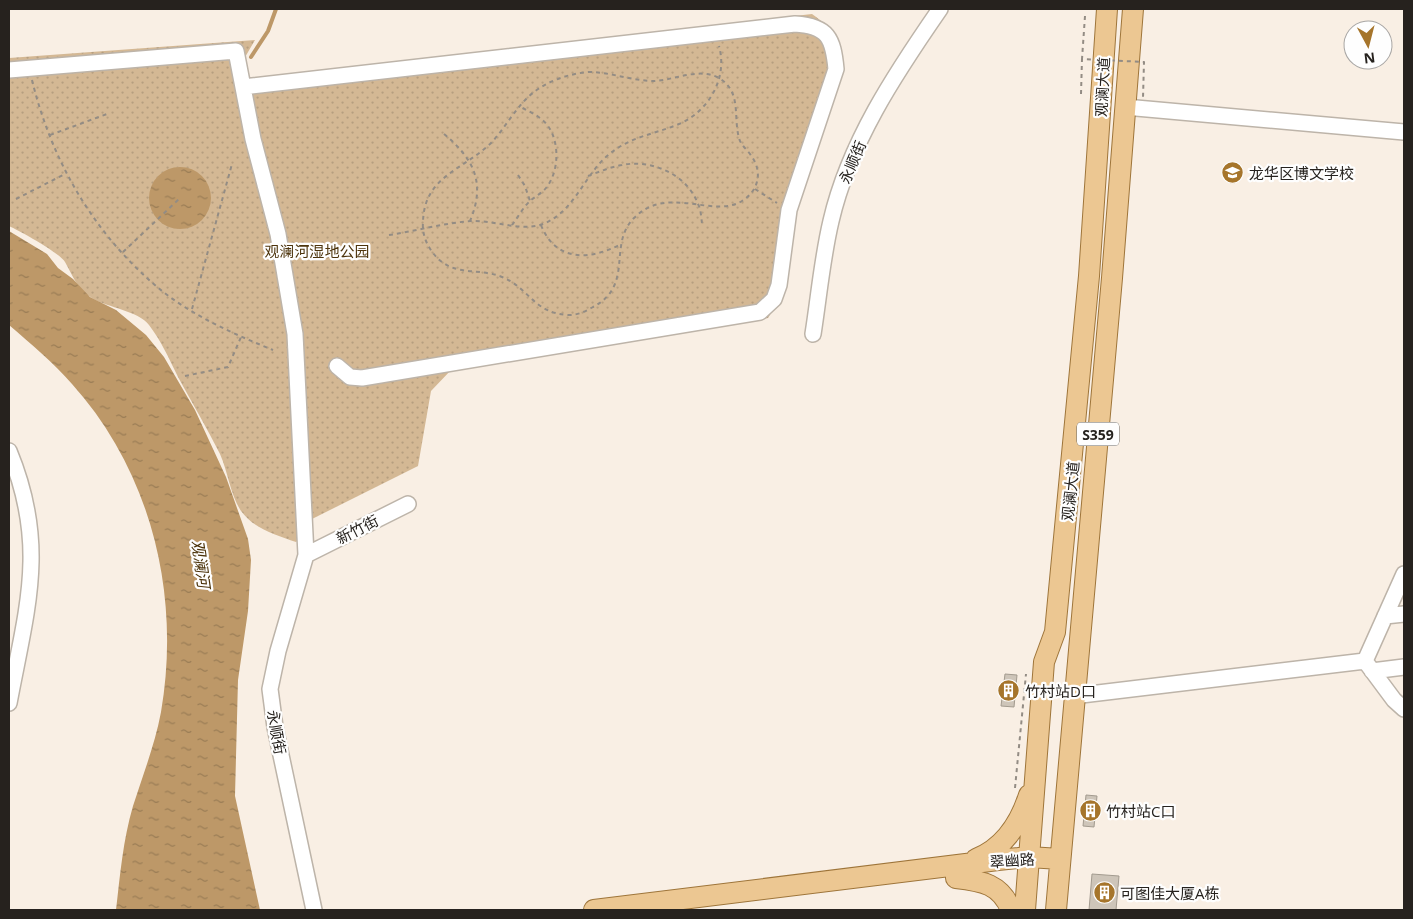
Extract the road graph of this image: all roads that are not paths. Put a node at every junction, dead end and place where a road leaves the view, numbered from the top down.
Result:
1 (940, 9) edge
2 (1107, 9) edge
3 (1133, 9) edge
4 (9, 70) edge
5 (243, 87) junction
6 (1125, 106) junction
7 (1404, 132) edge
8 (814, 334) dead end
9 (338, 366) dead end
10 (9, 451) edge
11 (408, 504) dead end
12 (306, 554) junction
13 (1404, 574) edge
14 (1404, 614) edge
15 (1385, 616) junction
16 (1369, 666) junction
17 (1404, 667) edge
18 (1074, 696) junction
19 (9, 702) edge
20 (1399, 705) edge
21 (1404, 719) edge
22 (1036, 772) junction
23 (1060, 859) junction
24 (1028, 863) junction
25 (956, 871) junction
26 (704, 906) edge
27 (314, 910) edge
28 (594, 910) edge
29 (1011, 910) edge
30 (1025, 910) edge
31 (1056, 910) edge

1 - 8 street, 永顺街
2 - 22 main road, 观澜大道 / S359
3 - 6 main road, 观澜大道 / S359
4 - 5 street, 永顺街
5 - 9 street
5 - 12 street, 永顺街
6 - 7 street
6 - 18 main road, 观澜大道 / S359
10 - 19 street
11 - 12 street, 新竹街
12 - 27 street, 永顺街
13 - 15 street
14 - 15 street
15 - 16 street
16 - 17 street
16 - 18 street
16 - 20 street
18 - 23 main road, 观澜大道 / S359
20 - 21 street
22 - 24 main road, 观澜大道 / S359
22 - 25 main road
23 - 24 main road, 翠幽路
23 - 31 main road, 观澜大道 / S359
24 - 25 main road, 翠幽路
24 - 30 main road, 观澜大道 / S359
25 - 26 main road, 翠幽路
25 - 29 main road
26 - 28 main road, 翠幽路

